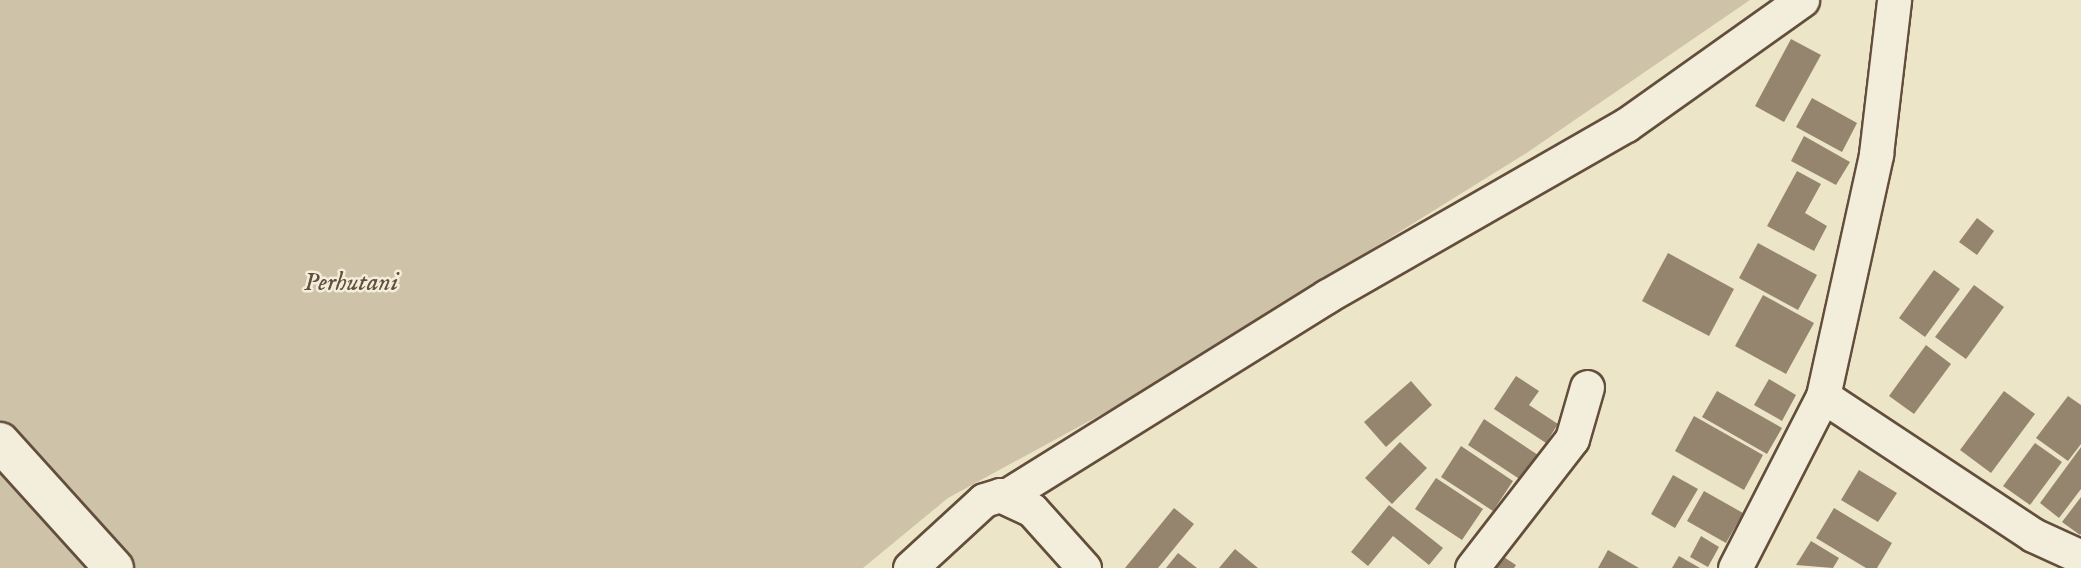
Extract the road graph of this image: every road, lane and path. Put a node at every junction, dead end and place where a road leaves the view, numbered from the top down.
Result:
1 (1802, 0) edge
2 (1895, 0) edge
3 (1587, 387) dead end
4 (1822, 396) junction
5 (0, 442) edge
6 (1006, 496) junction
7 (2081, 556) edge
8 (114, 568) edge
9 (910, 568) edge
10 (1084, 568) edge
11 (1472, 568) edge
12 (1735, 568) edge

1 - 6 street
2 - 4 street
3 - 11 street
4 - 7 street
4 - 12 street
5 - 8 main road
6 - 9 street
6 - 10 street

